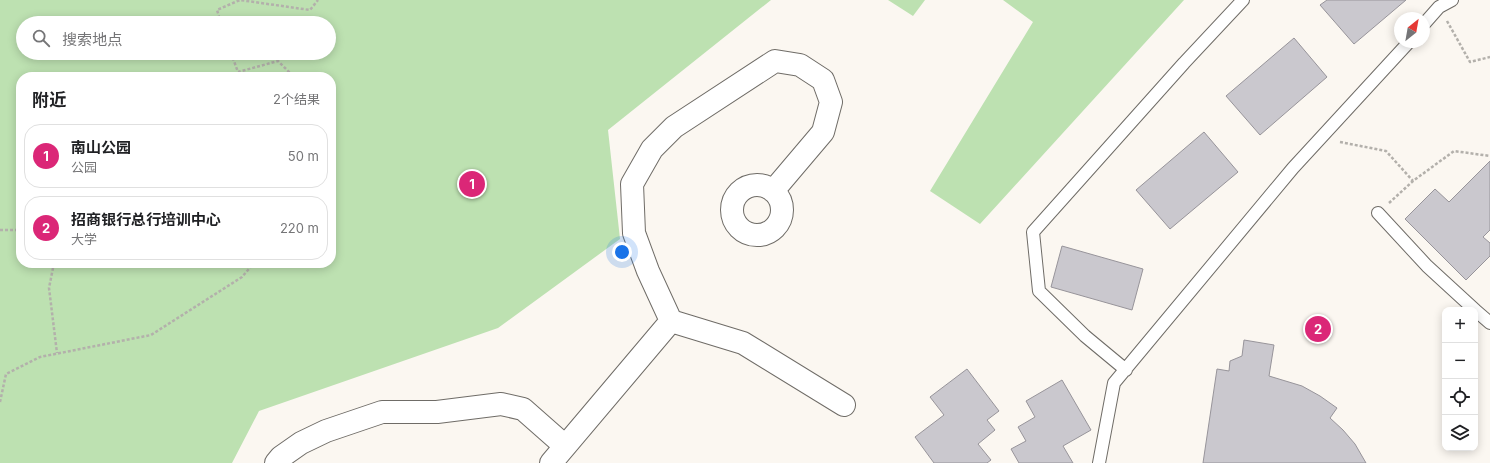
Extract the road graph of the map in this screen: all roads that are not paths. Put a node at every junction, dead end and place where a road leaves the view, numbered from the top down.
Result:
1 (1243, 0) edge
2 (1452, 0) edge
3 (1430, 17) edge
4 (1403, 48) edge
5 (773, 191) dead end
6 (1378, 213) road end
7 (1472, 307) edge
8 (1478, 313) edge
9 (672, 321) junction
10 (1490, 323) edge
11 (1126, 370) junction
12 (844, 405) dead end
13 (565, 446) junction
14 (276, 463) edge
15 (551, 463) edge
16 (1099, 463) edge

1 - 11 lane
2 - 3 lane
4 - 11 lane
5 - 9 street
6 - 7 lane
8 - 10 lane
9 - 12 street
9 - 13 street
11 - 16 lane
13 - 14 street
13 - 15 street

